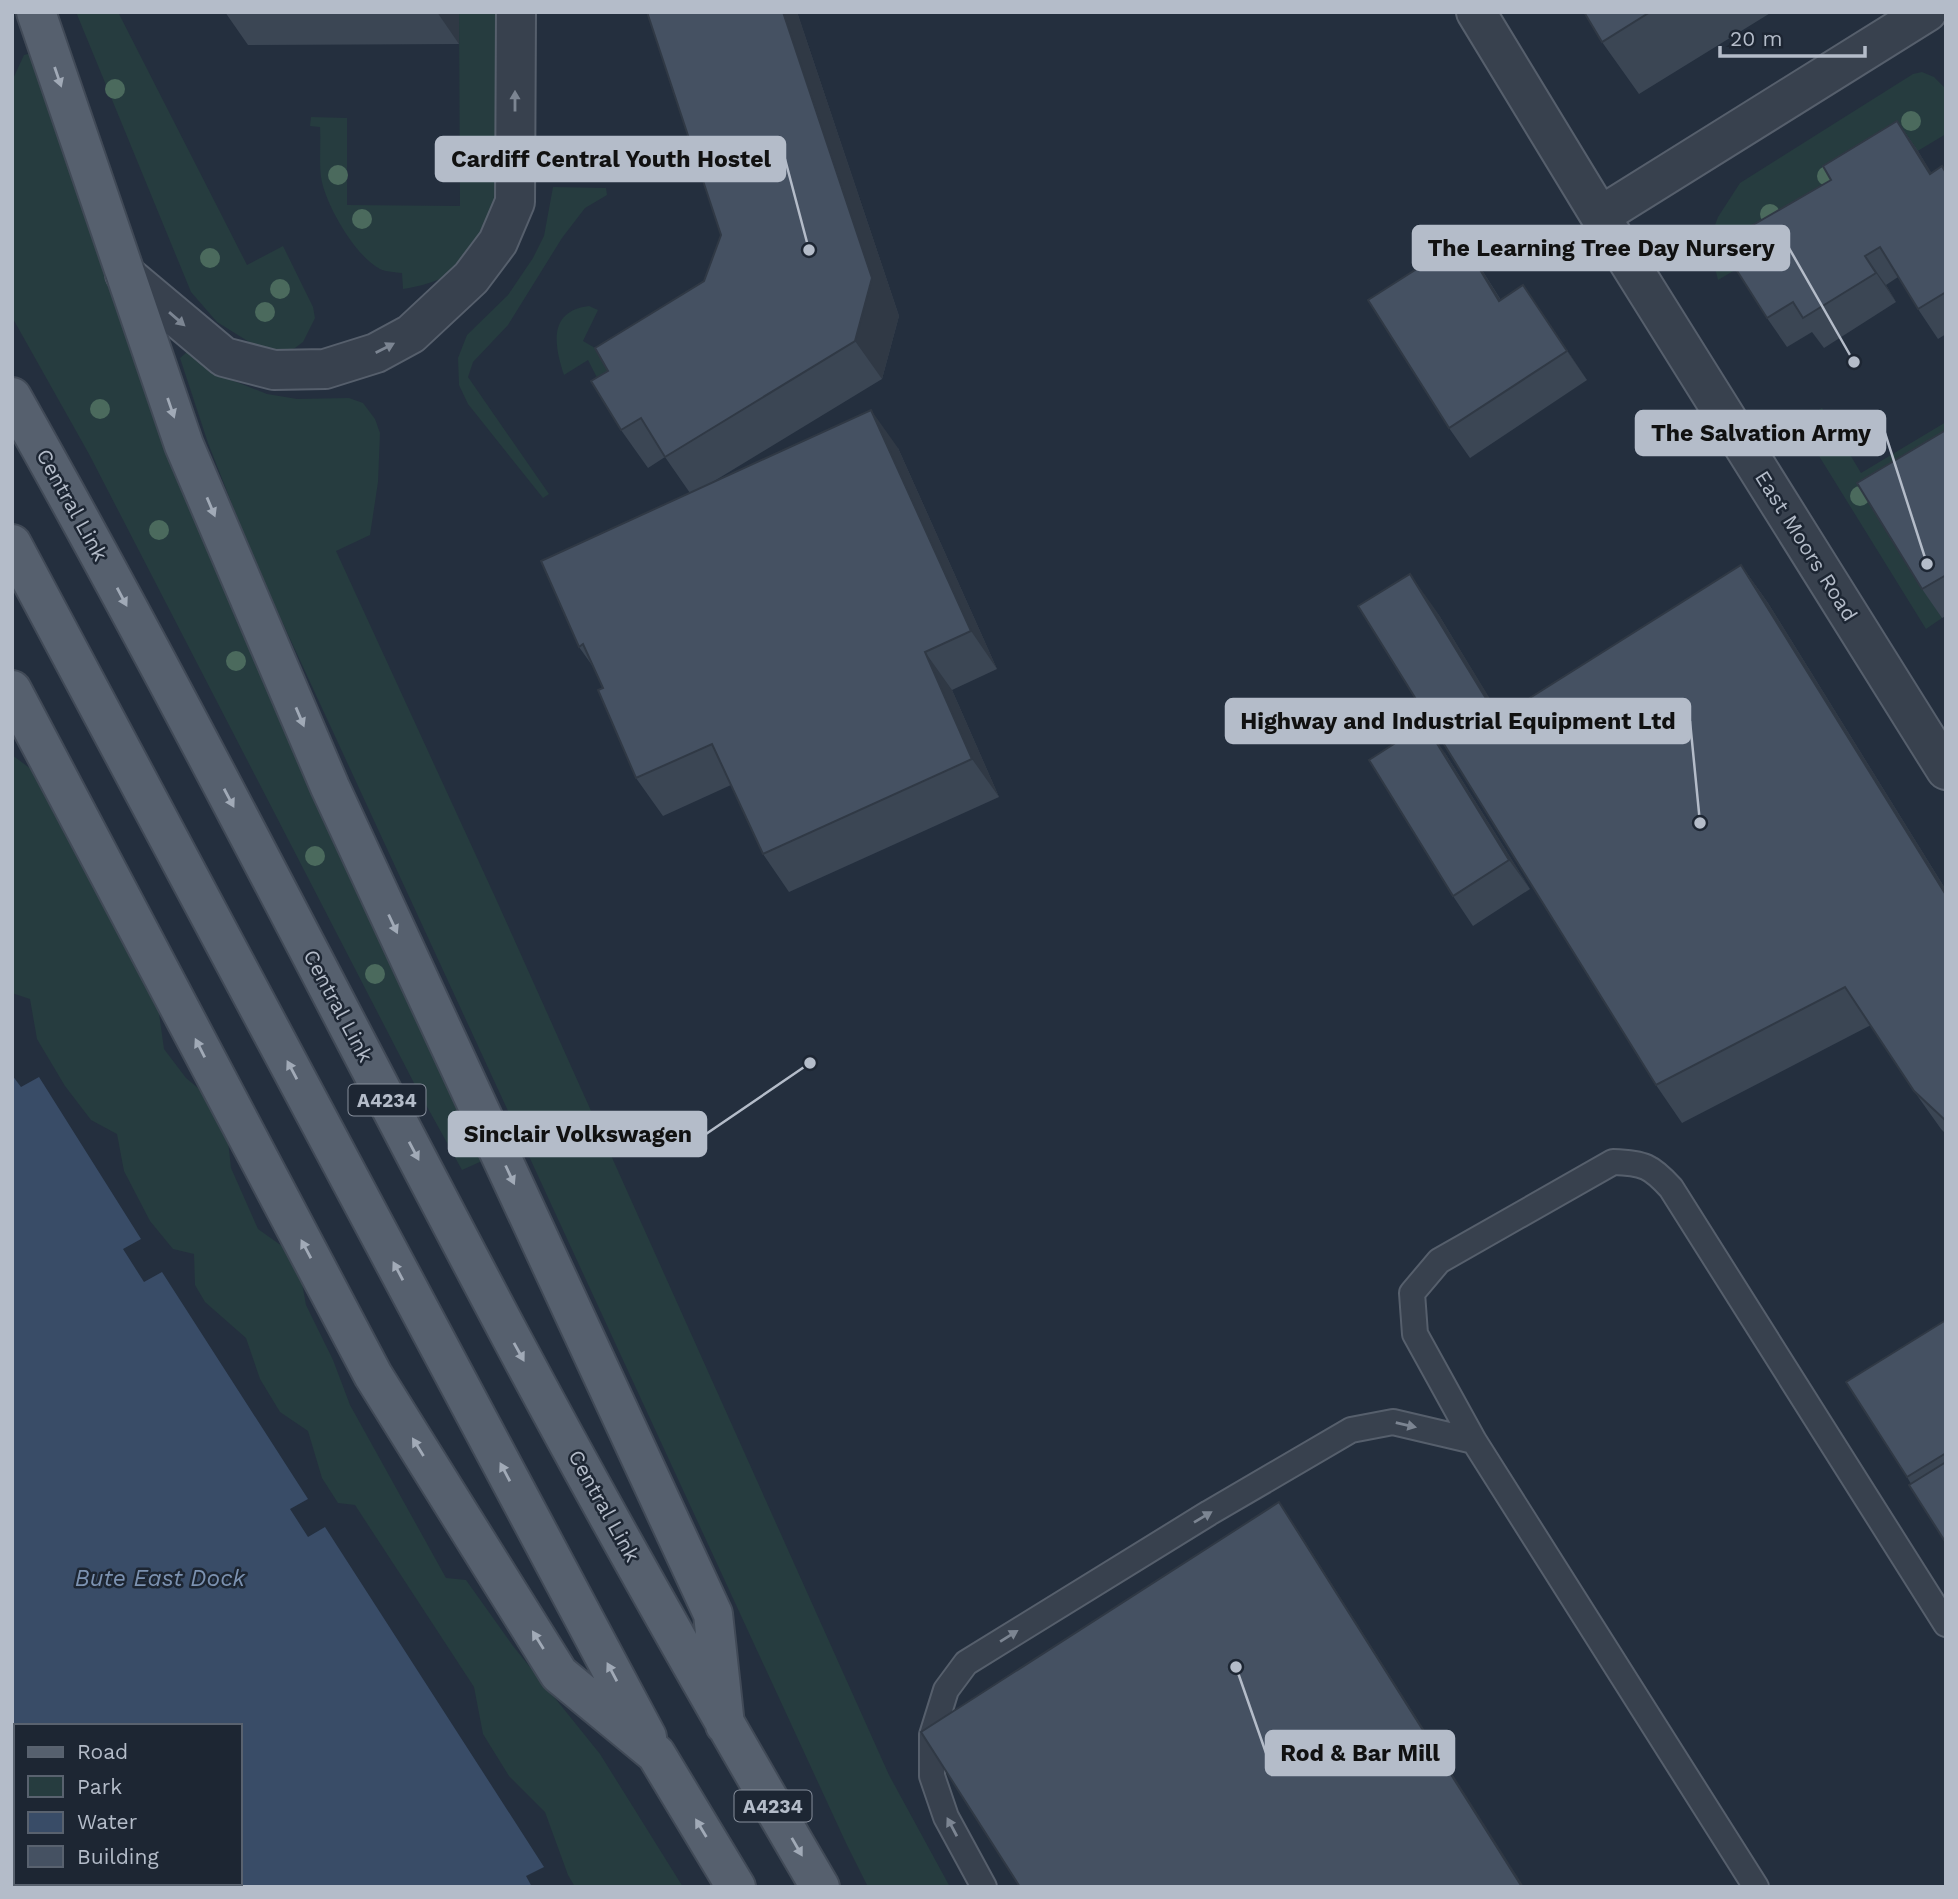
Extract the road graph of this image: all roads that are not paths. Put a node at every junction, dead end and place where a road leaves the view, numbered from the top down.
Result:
1 (36, 12) edge
2 (516, 12) edge
3 (1476, 12) edge
4 (1927, 12) edge
5 (1600, 216) junction
6 (125, 274) junction
7 (12, 397) edge
8 (12, 544) edge
9 (12, 690) edge
10 (1946, 769) edge
11 (1474, 1441) junction
12 (1946, 1624) edge
13 (725, 1725) junction
14 (656, 1754) junction
15 (736, 1887) edge
16 (820, 1887) edge
17 (984, 1887) edge
18 (1756, 1887) edge

1 -> 6 main road
6 -> 2 street
3 - 5 street, East Moors Road
4 - 5 street
5 - 10 street, East Moors Road
6 -> 13 main road
7 -> 13 main road, Central Link / A4234
14 -> 8 main road, A4234
14 -> 9 main road
11 - 12 lane
17 -> 11 lane
11 - 18 lane
13 -> 16 main road, A4234
15 -> 14 main road, A4234

